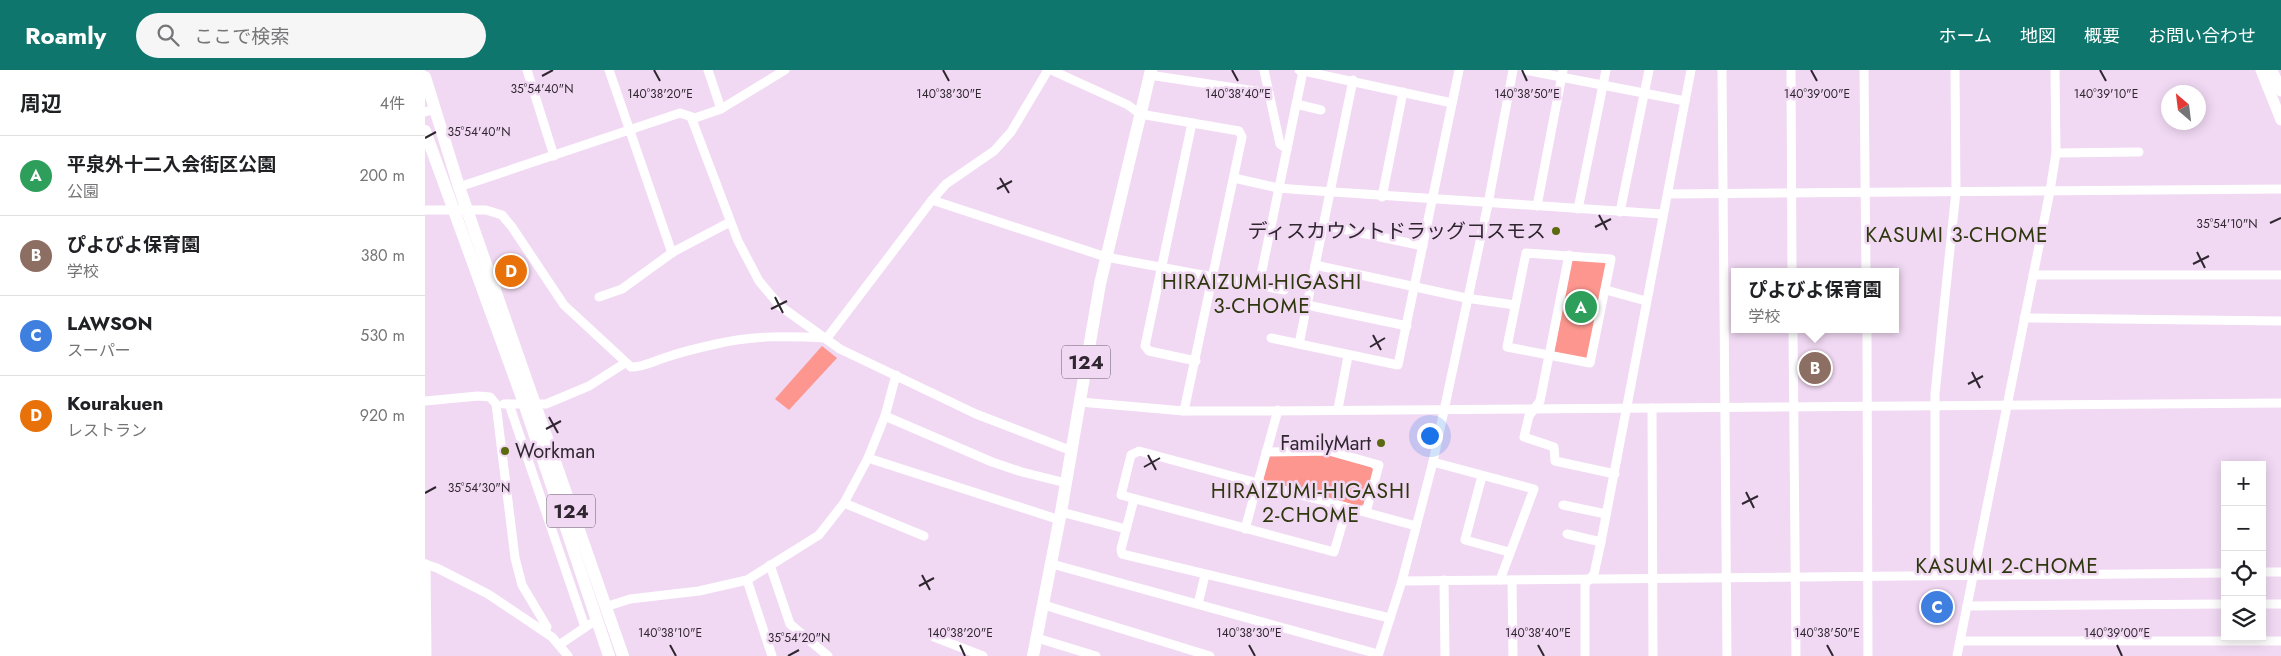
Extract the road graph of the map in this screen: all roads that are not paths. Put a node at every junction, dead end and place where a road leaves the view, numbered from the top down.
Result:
1 (527, 70) edge
2 (609, 70) edge
3 (708, 70) edge
4 (785, 70) edge
5 (1050, 70) edge
6 (1264, 70) edge
7 (1301, 70) edge
8 (1459, 70) edge
9 (1513, 70) edge
10 (1525, 70) edge
11 (1606, 70) edge
12 (1649, 70) edge
13 (1691, 70) edge
14 (1723, 70) edge
15 (1791, 70) edge
16 (1864, 70) edge
17 (1955, 70) edge
18 (2055, 70) edge
19 (2261, 70) edge
20 (2273, 70) edge
21 (1150, 73) edge
22 (1563, 74) edge
23 (425, 77) edge
24 (1353, 80) junction
25 (1603, 86) junction
26 (2281, 91) edge
27 (1403, 92) junction
28 (1269, 93) junction
29 (1645, 94) junction
30 (1685, 102) junction
31 (1452, 103) junction
32 (1297, 104) junction
33 (721, 109) junction
34 (1321, 110) dead end
35 (430, 111) edge
36 (1140, 114) junction
37 (691, 117) junction
38 (2281, 120) edge
39 (1192, 123) junction
40 (630, 130) junction
41 (425, 131) edge
42 (1287, 149) junction
43 (2139, 152) dead end
44 (2056, 153) junction
45 (555, 156) junction
46 (1233, 178) junction
47 (459, 187) junction
48 (1278, 188) junction
49 (2281, 189) edge
50 (1956, 191) junction
51 (2050, 191) junction
52 (1331, 192) junction
53 (1792, 192) junction
54 (1865, 192) junction
55 (1723, 193) junction
56 (1668, 194) junction
57 (1383, 197) junction
58 (932, 200) junction
59 (1433, 200) junction
60 (1487, 204) junction
61 (1537, 206) junction
62 (1578, 209) junction
63 (425, 210) edge
64 (453, 210) junction
65 (467, 210) junction
66 (1620, 212) junction
67 (1662, 214) junction
68 (730, 222) junction
69 (1323, 225) junction
70 (1423, 246) junction
71 (672, 253) junction
72 (1569, 255) junction
73 (1106, 257) junction
74 (1315, 265) junction
75 (1161, 268) junction
76 (1792, 268) edge
77 (1866, 268) edge
78 (2033, 275) junction
79 (2281, 275) edge
80 (1212, 278) junction
81 (1259, 285) junction
82 (1415, 286) junction
83 (1284, 290) dead end
84 (1606, 290) junction
85 (599, 297) dead end
86 (1466, 298) junction
87 (1646, 301) junction
88 (1307, 305) junction
89 (1515, 306) junction
90 (2025, 318) junction
91 (2281, 320) edge
92 (1407, 326) junction
93 (1793, 333) edge
94 (1867, 333) edge
95 (821, 338) junction
96 (1271, 338) dead end
97 (1299, 344) junction
98 (1348, 356) junction
99 (1549, 356) junction
100 (1196, 361) junction
101 (625, 363) junction
102 (896, 374) junction
103 (425, 401) edge
104 (1080, 402) junction
105 (2281, 403) edge
106 (496, 404) junction
107 (509, 404) junction
108 (529, 404) junction
109 (2009, 404) junction
110 (1867, 405) junction
111 (1935, 405) junction
112 (1794, 406) junction
113 (1725, 407) junction
114 (1536, 408) junction
115 (1627, 408) junction
116 (1652, 408) junction
117 (1338, 409) junction
118 (1444, 409) junction
119 (1278, 410) junction
120 (1184, 411) junction
121 (885, 416) junction
122 (1072, 451) junction
123 (1266, 452) junction
124 (868, 458) junction
125 (1433, 462) junction
126 (1615, 474) junction
127 (1482, 476) junction
128 (1066, 482) junction
129 (1257, 482) junction
130 (1134, 499) junction
131 (844, 503) junction
132 (1563, 505) dead end
133 (1347, 508) junction
134 (1366, 512) junction
135 (1607, 514) junction
136 (1060, 516) junction
137 (1416, 526) junction
138 (1126, 529) junction
139 (1245, 529) junction
140 (567, 530) junction
141 (553, 534) junction
142 (1567, 534) dead end
143 (924, 536) dead end
144 (1601, 542) junction
145 (1509, 552) junction
146 (425, 564) edge
147 (1052, 564) junction
148 (770, 565) junction
149 (2266, 572) edge
150 (2281, 572) edge
151 (2221, 573) edge
152 (1205, 575) junction
153 (1974, 575) junction
154 (1935, 576) junction
155 (1795, 577) junction
156 (1868, 577) junction
157 (1726, 578) junction
158 (1590, 579) junction
159 (1653, 579) junction
160 (747, 580) junction
161 (1445, 580) junction
162 (1500, 580) junction
163 (1512, 580) junction
164 (1402, 581) junction
165 (1198, 604) junction
166 (2221, 604) edge
167 (2266, 604) edge
168 (2281, 604) edge
169 (1043, 605) junction
170 (1967, 606) junction
171 (605, 607) junction
172 (1390, 618) junction
173 (597, 620) junction
174 (585, 627) junction
175 (545, 631) junction
176 (934, 637) dead end
177 (1037, 638) junction
178 (1960, 641) junction
179 (2281, 641) edge
180 (559, 645) junction
181 (1378, 655) edge
182 (427, 656) edge
183 (568, 656) edge
184 (609, 656) edge
185 (623, 656) edge
186 (772, 656) edge
187 (828, 656) edge
188 (983, 656) edge
189 (1033, 656) edge
190 (1096, 656) edge
191 (1210, 656) edge
192 (1445, 656) edge
193 (1513, 656) edge
194 (1585, 656) edge
195 (1653, 656) edge
196 (1727, 656) edge
197 (1796, 656) edge
198 (1868, 656) edge
199 (1957, 656) edge

1 - 45 street
2 - 40 street
3 - 33 street
4 - 33 street
5 - 36 street
5 - 58 street
6 - 28 street
7 - 24 street
7 - 32 street
8 - 31 street
9 - 60 street
10 - 22 street
11 - 25 street
12 - 29 street
13 - 30 street
14 - 55 street
15 - 53 street
16 - 54 street
17 - 50 street
18 - 44 street
19 - 38 main road
20 - 26 main road
21 - 28 street
21 - 36 highway, 124
22 - 25 street
22 - 61 street
23 - 35 highway, 124
24 - 27 street
24 - 52 street
25 - 29 street
25 - 62 street
27 - 31 street
27 - 57 street
28 - 42 street
29 - 30 street
29 - 66 street
30 - 56 street
31 - 59 street
32 - 34 street
32 - 42 street
33 - 37 street
35 - 47 highway, 124
36 - 39 street
36 - 73 highway, 124
37 - 40 street
37 - 68 street
39 - 46 street
39 - 75 street
40 - 45 street
40 - 71 street
41 - 64 highway, 124
42 - 48 street
43 - 44 street
44 - 51 street
45 - 47 street
46 - 48 street
46 - 80 street
47 - 65 highway, 124
48 - 52 street
48 - 81 street
49 - 51 street
50 - 51 street
50 - 54 street
50 - 111 street
51 - 78 street
52 - 57 street
52 - 69 street
53 - 54 street
53 - 55 street
53 - 76 street
54 - 77 street
55 - 56 street
55 - 113 street
56 - 67 street
57 - 59 street
58 - 73 street
58 - 95 street
59 - 60 street
59 - 70 street
60 - 61 street
60 - 86 street
61 - 62 street
62 - 66 street
63 - 64 street
64 - 65 street
64 - 108 highway, 124
65 - 101 street
65 - 108 highway, 124
66 - 67 street
67 - 87 street
68 - 71 street
68 - 95 street
69 - 70 street
69 - 74 street
70 - 82 street
71 - 85 street
72 - 84 street
72 - 89 street
72 - 99 street
73 - 75 street
73 - 104 highway, 124
74 - 82 street
74 - 88 street
75 - 80 street
75 - 100 street
78 - 79 street
78 - 90 street
80 - 81 street
80 - 100 street
81 - 83 street
82 - 86 street
82 - 92 street
84 - 87 street
84 - 99 street
86 - 89 street
86 - 118 street
87 - 115 street
88 - 92 street
88 - 97 street
89 - 99 street
90 - 91 street
90 - 109 street
92 - 98 street
93 - 112 street
94 - 110 street
95 - 101 street
95 - 102 street
96 - 97 street
97 - 98 street
98 - 117 street
99 - 114 street
100 - 120 street
101 - 108 street
102 - 121 street
102 - 122 street
103 - 106 street
104 - 120 street
104 - 122 highway, 124
105 - 109 street
106 - 107 street
106 - 175 street
107 - 108 street
107 - 141 street
108 - 140 highway, 124
108 - 171 highway, 124
109 - 111 street
109 - 153 street
110 - 111 street
110 - 112 street
110 - 156 street
111 - 154 street
112 - 113 street
112 - 155 street
113 - 116 street
113 - 157 street
114 - 115 street
114 - 118 street
114 - 126 street
115 - 116 street
115 - 126 street
116 - 159 street
117 - 118 street
117 - 119 street
118 - 125 street
119 - 120 street
119 - 123 street
121 - 124 street
121 - 128 street
122 - 128 highway, 124
123 - 129 street
123 - 134 street
124 - 131 street
124 - 136 street
125 - 127 street
125 - 137 street
126 - 135 street
127 - 145 street
127 - 145 street
128 - 136 highway, 124
129 - 130 street
129 - 133 street
129 - 139 street
130 - 138 street
130 - 139 street
131 - 143 street
131 - 148 street
132 - 135 street
133 - 134 street
133 - 139 street
134 - 137 street
135 - 144 street
136 - 138 street
136 - 147 highway, 124
137 - 164 street
138 - 152 street
140 - 141 street
140 - 173 highway, 124
141 - 174 street
142 - 144 street
144 - 158 street
145 - 162 street
146 - 175 street
146 - 182 street
147 - 165 street
147 - 169 highway, 124
148 - 160 street
148 - 187 street
149 - 150 street
151 - 153 street
152 - 165 street
152 - 172 street
153 - 154 street
153 - 170 street
154 - 156 street
155 - 156 street
155 - 157 street
155 - 197 street
156 - 198 street
157 - 159 street
157 - 196 street
158 - 159 street
158 - 163 street
158 - 194 street
159 - 195 street
160 - 171 street
160 - 186 street
161 - 162 street
161 - 164 street
161 - 192 street
162 - 163 street
163 - 193 street
164 - 172 street
165 - 181 street
166 - 170 street
167 - 168 street
169 - 177 highway, 124
169 - 191 street
170 - 178 street
171 - 185 highway, 124
172 - 181 street
173 - 174 street
173 - 184 highway, 124
174 - 180 street
175 - 180 street
176 - 188 street
177 - 189 highway, 124
177 - 190 street
178 - 179 street
178 - 199 street
180 - 183 street

